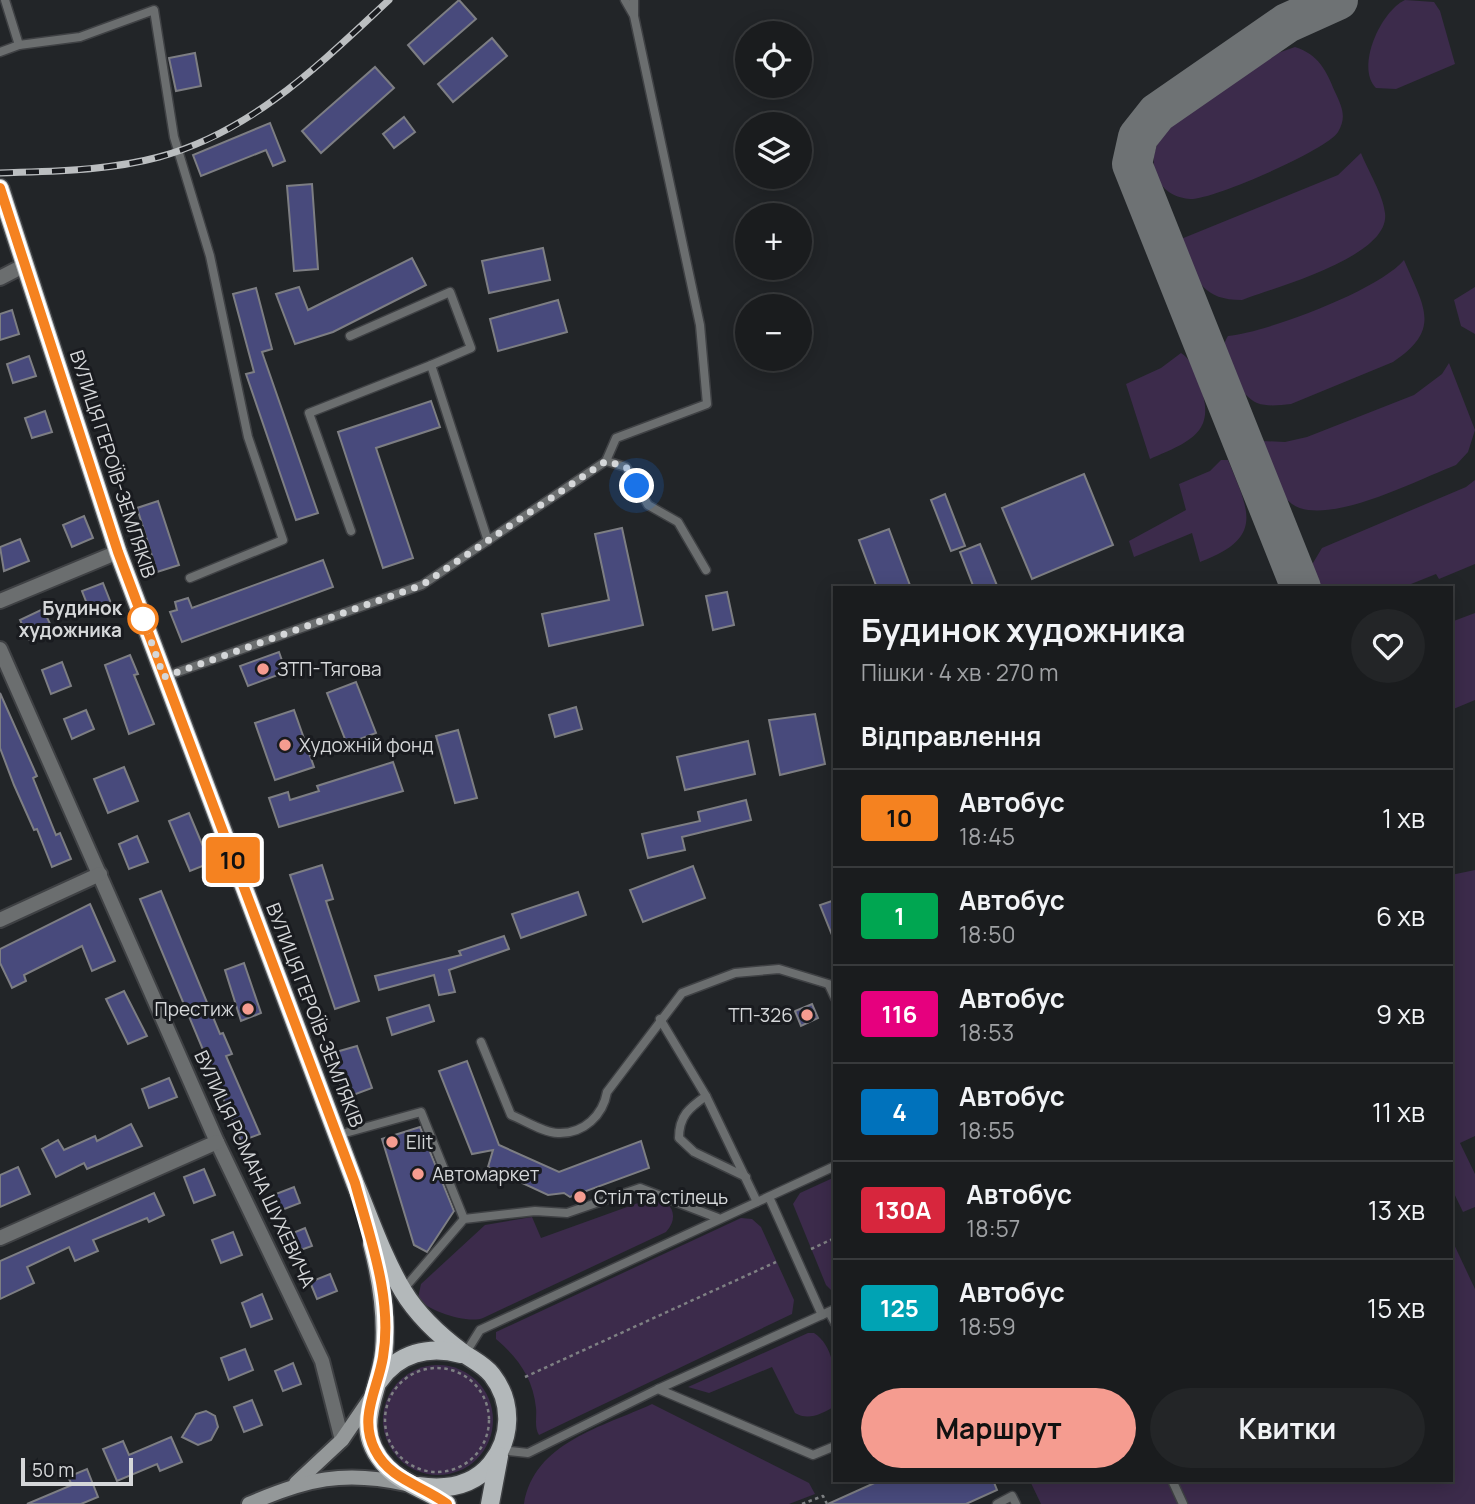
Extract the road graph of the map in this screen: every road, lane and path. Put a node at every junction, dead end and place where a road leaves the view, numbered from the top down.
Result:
1 (5, 0) edge
2 (625, 0) edge
3 (634, 0) edge
4 (635, 16) junction
5 (19, 46) junction
6 (0, 52) edge
7 (0, 188) edge
8 (25, 265) junction
9 (0, 278) edge
10 (350, 336) dead end
11 (431, 365) junction
12 (606, 461) junction
13 (351, 531) dead end
14 (488, 541) junction
15 (118, 552) junction
16 (706, 569) dead end
17 (190, 578) dead end
18 (0, 601) edge
19 (0, 649) edge
20 (164, 677) junction
21 (100, 874) junction
22 (0, 920) edge
23 (832, 985) edge
24 (660, 1018) junction
25 (481, 1042) dead end
26 (706, 1096) junction
27 (338, 1135) junction
28 (217, 1142) junction
29 (833, 1167) edge
30 (746, 1177) junction
31 (355, 1183) junction
32 (769, 1196) junction
33 (757, 1202) junction
34 (718, 1218) junction
35 (464, 1219) junction
36 (0, 1238) edge
37 (833, 1239) edge
38 (811, 1249) dead end
39 (776, 1262) dead end
40 (402, 1291) junction
41 (829, 1312) edge
42 (465, 1354) junction
43 (525, 1377) dead end
44 (396, 1389) joint
45 (658, 1389) junction
46 (372, 1395) junction
47 (342, 1440) junction
48 (833, 1447) edge
49 (500, 1450) junction
50 (1173, 1482) edge
51 (295, 1484) junction
52 (418, 1486) junction
53 (249, 1504) edge
54 (447, 1504) edge
55 (490, 1504) edge
56 (803, 1504) edge
57 (827, 1504) edge
58 (997, 1504) edge
59 (1016, 1504) edge
60 (1183, 1504) edge

1 - 5 lane
2 - 4 lane
3 - 4 lane
4 - 12 lane
5 - 6 lane
5 - 17 lane
7 - 8 main road, ВУЛИЦЯ ГЕРОЇВ-ЗЕМЛЯКІВ
8 - 9 street
8 - 15 main road, ВУЛИЦЯ ГЕРОЇВ-ЗЕМЛЯКІВ
10 - 11 lane
11 - 13 lane
11 - 14 lane
12 - 14 lane
12 - 16 lane
14 - 20 lane
15 - 18 street
15 - 20 main road, ВУЛИЦЯ ГЕРОЇВ-ЗЕМЛЯКІВ
19 - 21 street, ВУЛИЦЯ РОМАНА ШУХЕВИЧА
20 - 27 main road, ВУЛИЦЯ ГЕРОЇВ-ЗЕМЛЯКІВ
21 - 22 street
21 - 28 street, ВУЛИЦЯ РОМАНА ШУХЕВИЧА
23 - 24 lane
24 - 25 lane
24 - 26 lane
26 - 30 lane
26 - 30 lane
27 - 31 main road, ВУЛИЦЯ ГЕРОЇВ-ЗЕМЛЯКІВ
27 - 35 lane
28 - 36 street
28 - 47 street, ВУЛИЦЯ РОМАНА ШУХЕВИЧА
29 - 32 lane
30 - 33 lane
31 - 40 main road
31 - 46 main road
32 - 33 lane
32 - 41 lane
33 - 34 lane
34 - 35 lane
34 - 42 lane
35 - 40 lane
37 - 38 path
39 - 43 path
40 - 42 main road
41 - 45 lane
42 - 46 main road
42 - 49 main road
44 - 44 path
45 - 48 lane
45 - 49 lane
46 - 47 street
46 - 52 main road
47 - 51 street
49 - 52 main road
49 - 55 main road
50 - 60 lane
51 - 52 street
51 - 53 street
52 - 54 main road
56 - 57 path
58 - 59 lane

